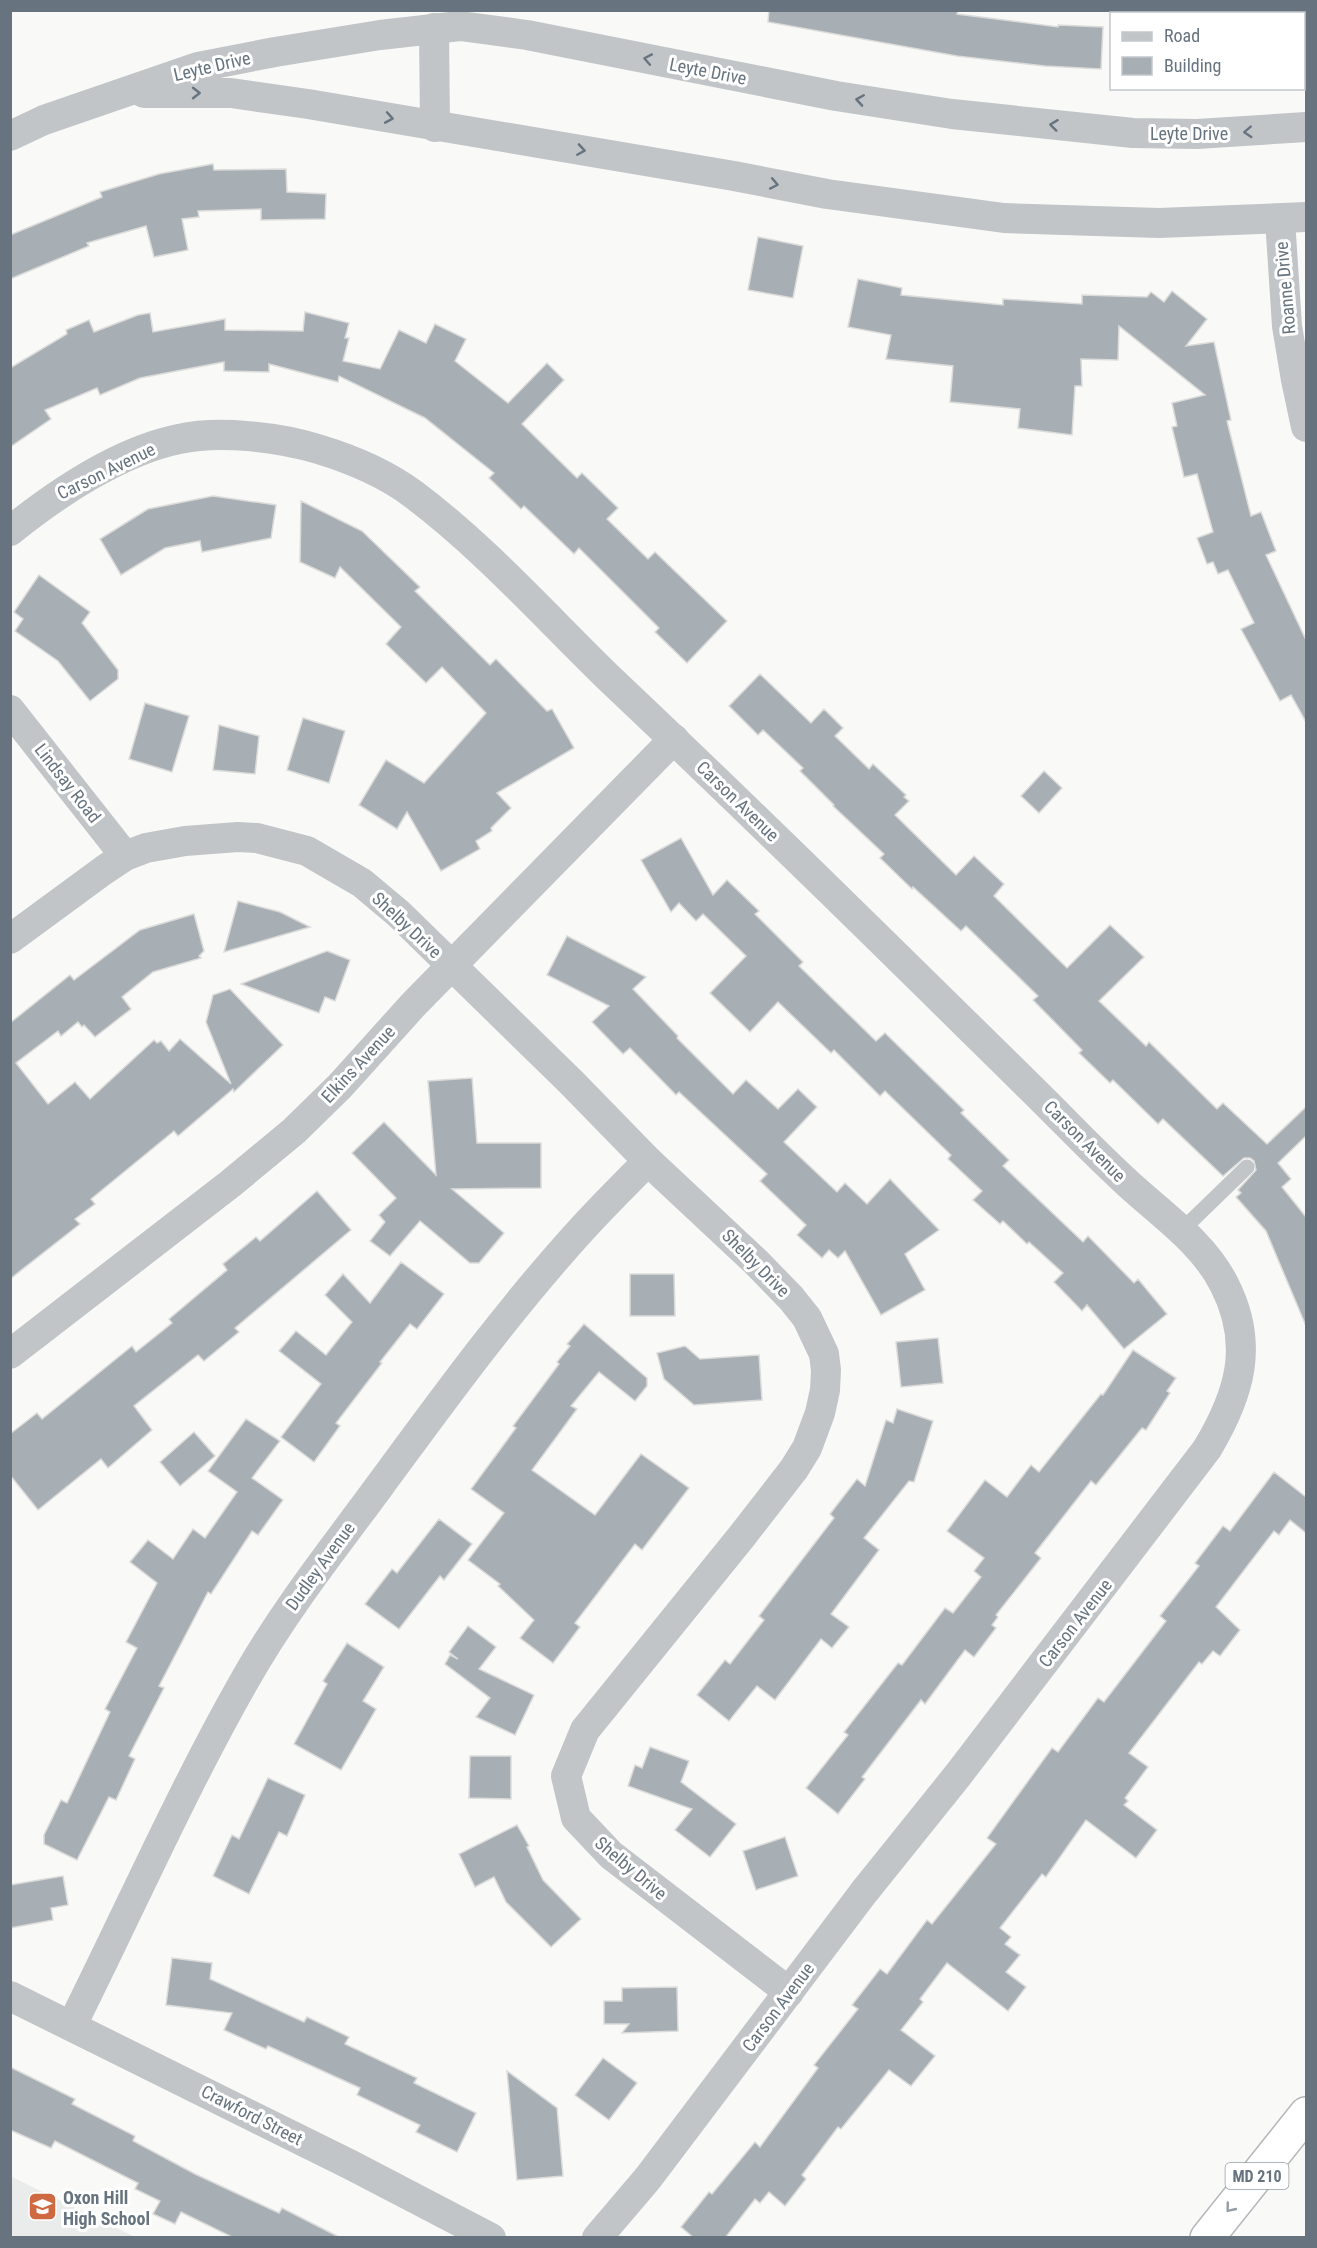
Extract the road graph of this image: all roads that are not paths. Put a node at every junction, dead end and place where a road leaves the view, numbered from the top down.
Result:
1 (434, 28) junction
2 (117, 94) junction
3 (435, 127) junction
4 (1306, 127) edge
5 (10, 136) edge
6 (1293, 218) edge
7 (1306, 427) edge
8 (10, 531) edge
9 (10, 710) edge
10 (674, 739) junction
11 (125, 856) junction
12 (10, 939) edge
13 (451, 967) junction
14 (648, 1161) junction
15 (1247, 1167) dead end
16 (1181, 1231) junction
17 (10, 1354) edge
18 (789, 1992) junction
19 (10, 1996) edge
20 (72, 2025) junction
21 (1306, 2114) edge
22 (491, 2238) edge
23 (597, 2238) edge
24 (1207, 2238) edge

1 - 2 street, Leyte Drive
1 - 3 street
4 -> 1 street, Leyte Drive
2 -> 3 street, Leyte Drive
2 - 5 street, Leyte Drive
3 -> 6 street, Leyte Drive
6 - 7 street, Roanne Drive
8 - 10 street, Carson Avenue
9 - 11 street, Lindsay Road
10 - 13 street, Elkins Avenue
10 - 16 street, Carson Avenue
11 - 12 street, Shelby Drive
11 - 13 street, Shelby Drive
13 - 14 street, Shelby Drive
13 - 17 street, Elkins Avenue
14 - 18 street, Shelby Drive
14 - 20 street, Dudley Avenue
15 - 16 lane
16 - 18 street, Carson Avenue
18 - 23 street, Carson Avenue
19 - 20 street, Crawford Street
20 - 22 street, Crawford Street
21 -> 24 highway, MD 210

